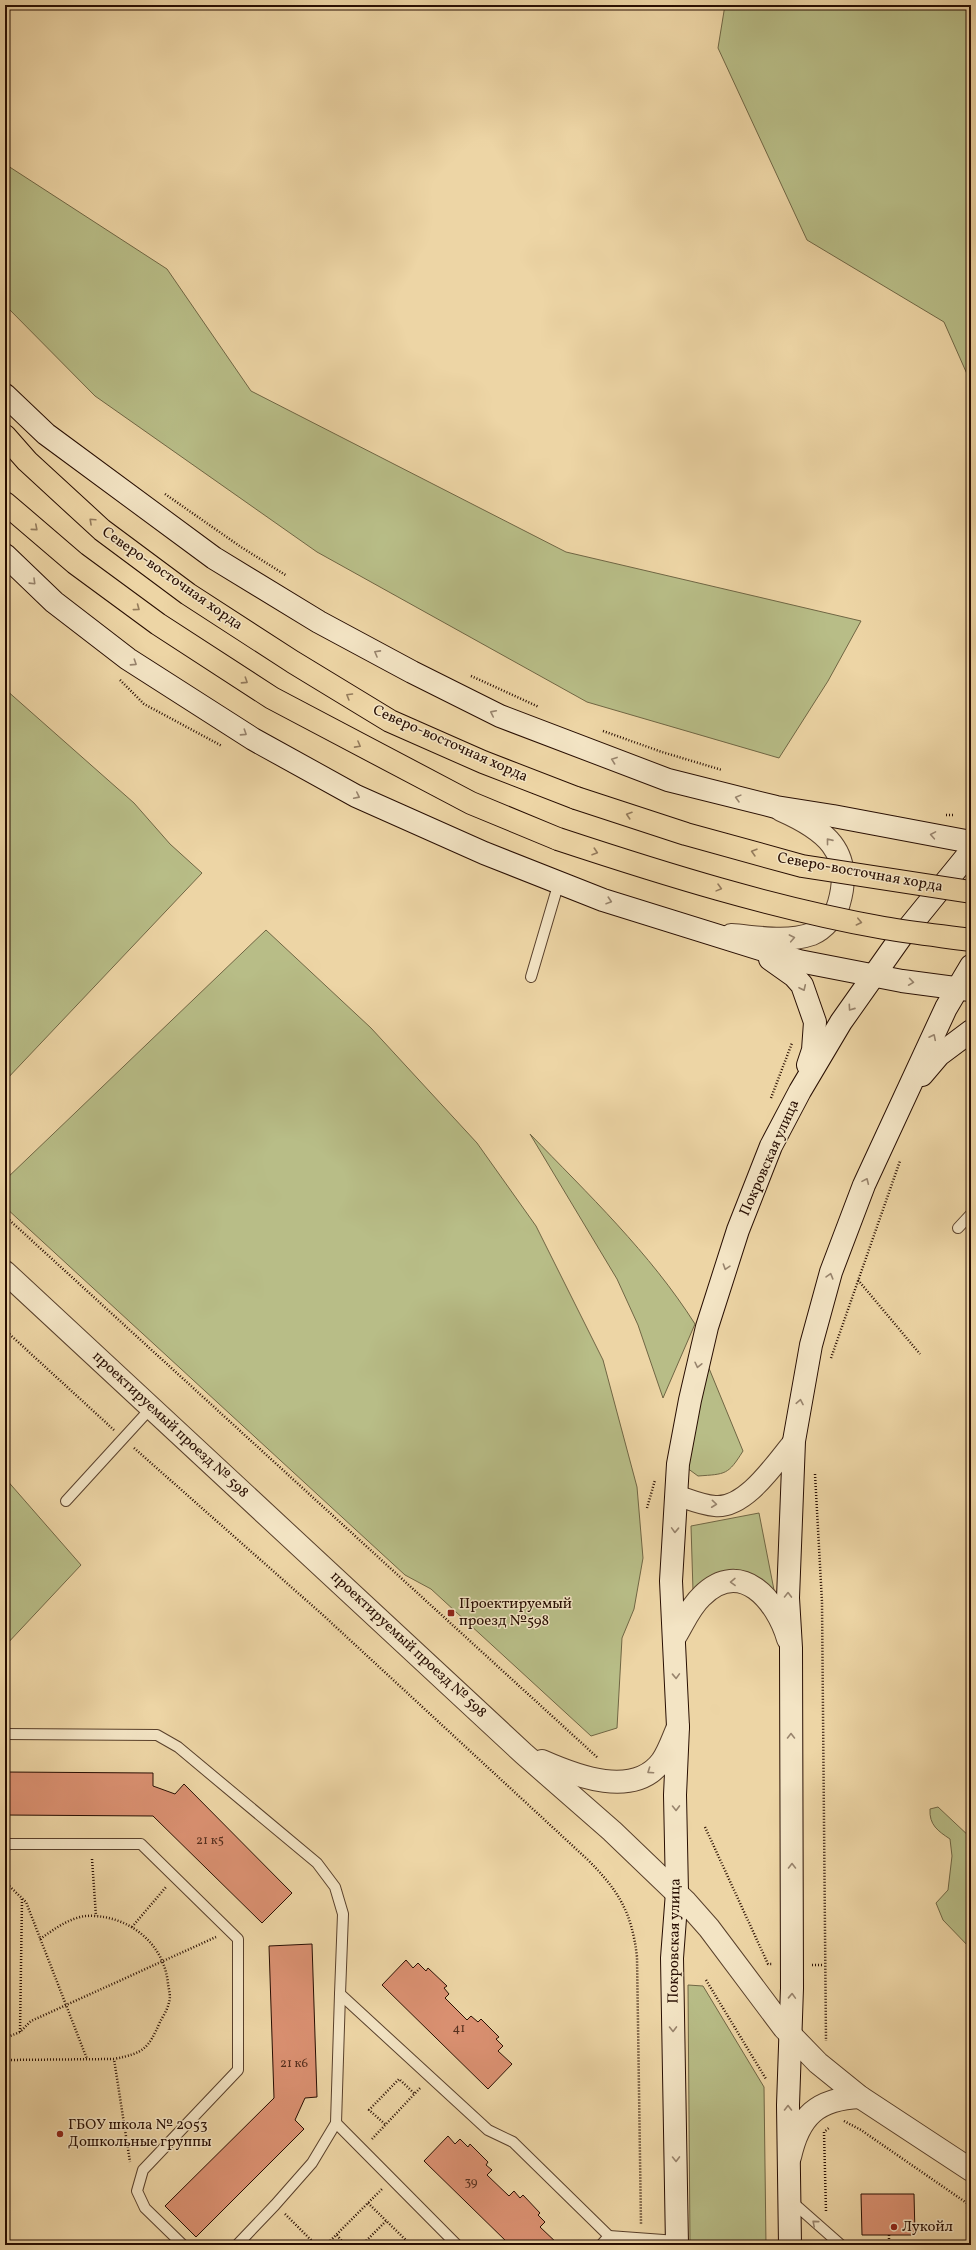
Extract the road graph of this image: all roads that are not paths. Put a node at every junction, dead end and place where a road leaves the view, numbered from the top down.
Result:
1 (5, 395) edge
2 (5, 436) edge
3 (5, 503) edge
4 (5, 555) edge
5 (776, 808) junction
6 (971, 842) edge
7 (971, 852) edge
8 (560, 882) junction
9 (971, 892) edge
10 (711, 933) junction
11 (971, 940) edge
12 (971, 966) edge
13 (873, 976) junction
14 (531, 977) dead end
15 (964, 990) edge
16 (971, 1030) edge
17 (800, 1091) junction
18 (904, 1097) junction
19 (971, 1214) edge
20 (958, 1228) dead end
21 (5, 1272) edge
22 (151, 1408) junction
23 (794, 1441) junction
24 (676, 1495) junction
25 (66, 1501) dead end
26 (675, 1637) junction
27 (791, 1648) junction
28 (678, 1727) junction
29 (5, 1734) edge
30 (524, 1754) junction
31 (5, 1847) edge
32 (677, 1892) junction
33 (340, 1994) junction
34 (791, 2035) junction
35 (860, 2097) junction
36 (336, 2123) junction
37 (789, 2162) junction
38 (971, 2170) edge
39 (790, 2200) junction
40 (609, 2236) junction
41 (677, 2243) edge
42 (183, 2245) edge
43 (237, 2245) edge
44 (457, 2245) edge
45 (601, 2245) edge
46 (790, 2245) edge
47 (842, 2245) edge

5 -> 1 main road
9 -> 2 highway, Северо-восточная хорда, bridge
3 -> 11 highway, bridge
4 -> 8 main road
6 -> 5 main road
10 -> 5 main road
7 - 13 main road, Покровская улица
8 -> 10 main road
8 - 14 lane
10 - 13 main road
10 -> 17 main road
12 - 15 main road
13 -> 15 main road
13 -> 17 main road, Покровская улица
18 -> 15 main road
16 - 18 main road
17 -> 24 main road, Покровская улица
23 -> 18 main road
19 - 20 lane
21 - 22 main road, проектируемый проезд № 598
22 - 25 lane
22 - 30 main road, проектируемый проезд № 598
24 -> 23 street
27 -> 23 main road
24 -> 26 main road, Покровская улица
27 -> 26 main road
26 -> 28 main road, Покровская улица
34 -> 27 main road
28 -> 30 main road
28 -> 32 main road, Покровская улица
29 - 33 lane
30 - 32 main road, проектируемый проезд № 598
31 - 42 lane
32 - 34 main road, проектируемый проезд № 598
32 -> 41 main road, Покровская улица
33 - 36 lane
33 - 40 lane
34 - 35 main road, проектируемый проезд № 598
37 -> 34 main road
35 - 37 main road
35 - 38 main road, проектируемый проезд № 598
36 - 43 lane
36 - 44 lane
37 - 39 main road
39 - 46 main road
47 -> 39 lane
40 - 41 lane
40 - 45 lane

